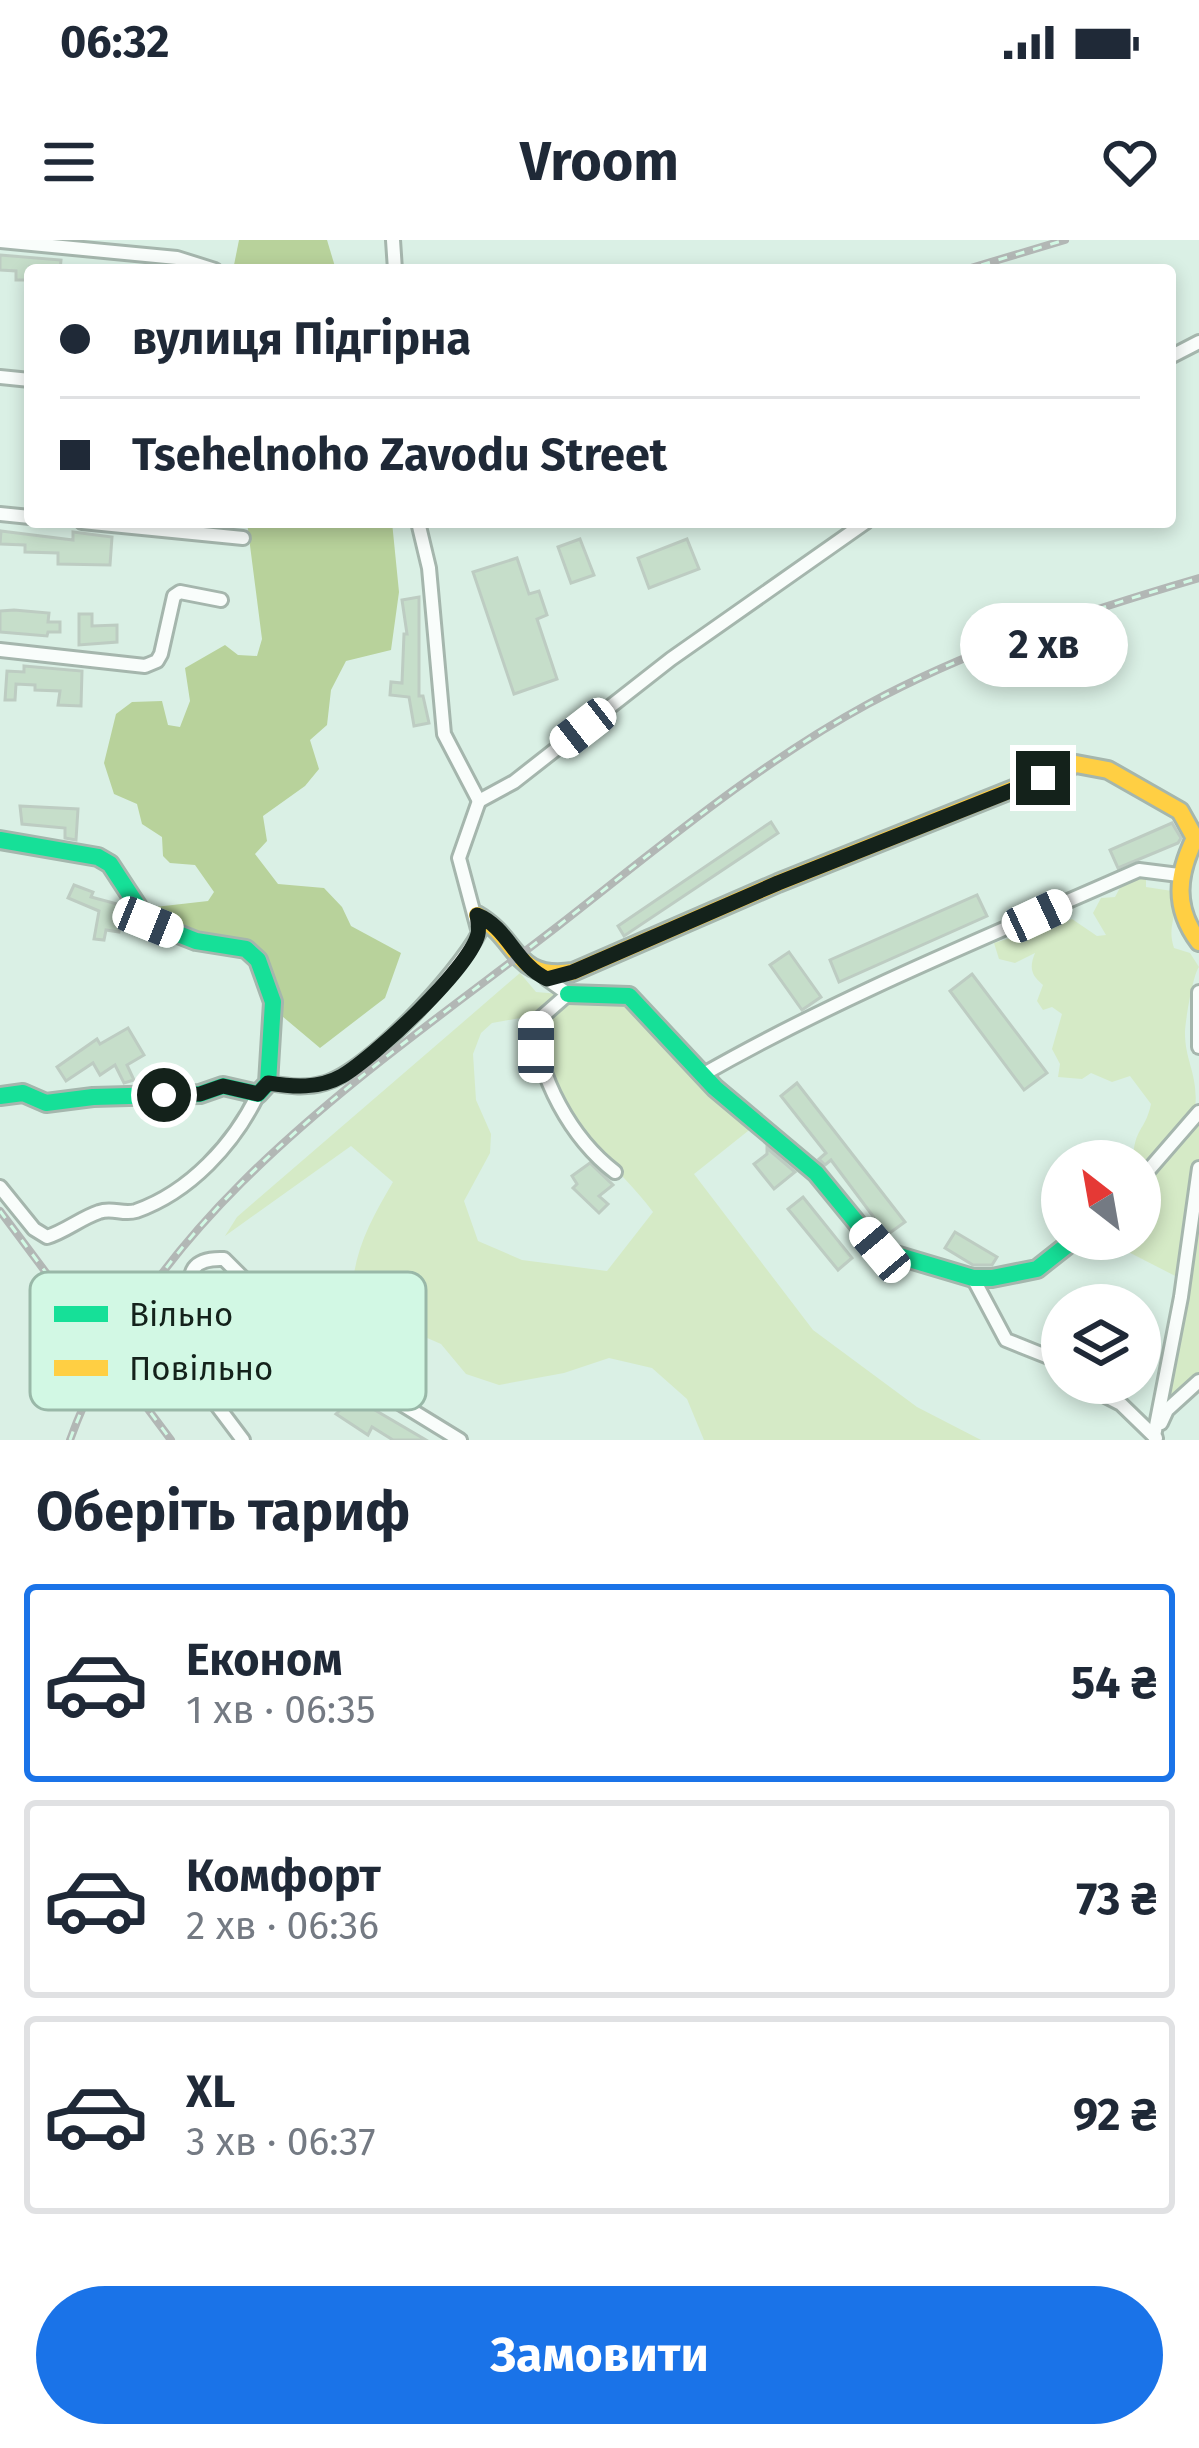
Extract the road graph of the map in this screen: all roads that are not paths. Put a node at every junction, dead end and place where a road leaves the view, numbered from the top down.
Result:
1 (0, 242) edge
2 (196, 264) edge
3 (142, 528) edge
4 (419, 528) edge
5 (857, 528) edge
6 (243, 538) dead end
7 (220, 600) dead end
8 (0, 650) edge
9 (479, 801) junction
10 (0, 840) edge
11 (1179, 875) junction
12 (477, 915) junction
13 (1199, 942) edge
14 (547, 979) junction
15 (1199, 992) edge
16 (568, 994) junction
17 (1199, 1048) edge
18 (702, 1075) junction
19 (263, 1089) junction
20 (0, 1096) edge
21 (1199, 1112) edge
22 (1161, 1156) edge
23 (1199, 1168) edge
24 (615, 1172) dead end
25 (0, 1187) edge
26 (1053, 1260) edge
27 (194, 1272) edge
28 (237, 1272) edge
29 (974, 1278) junction
30 (1041, 1354) edge
31 (1199, 1382) edge
32 (1121, 1404) edge
33 (220, 1410) edge
34 (411, 1410) edge
35 (1155, 1439) edge
36 (243, 1440) edge
37 (460, 1440) edge

1 - 2 street
3 - 6 street
4 - 9 street
5 - 9 street
7 - 8 street
9 - 12 street
10 - 19 street
11 - 13 street
11 - 14 street
11 - 18 street
12 - 14 street
12 - 19 street
14 - 16 street
15 - 17 street
16 - 18 street
16 - 24 street
18 - 29 street
19 - 20 street
19 - 25 street
21 - 22 street
23 - 35 street
26 - 29 street
27 - 28 street
29 - 30 street
31 - 35 street
32 - 35 street
33 - 36 street
34 - 37 street

